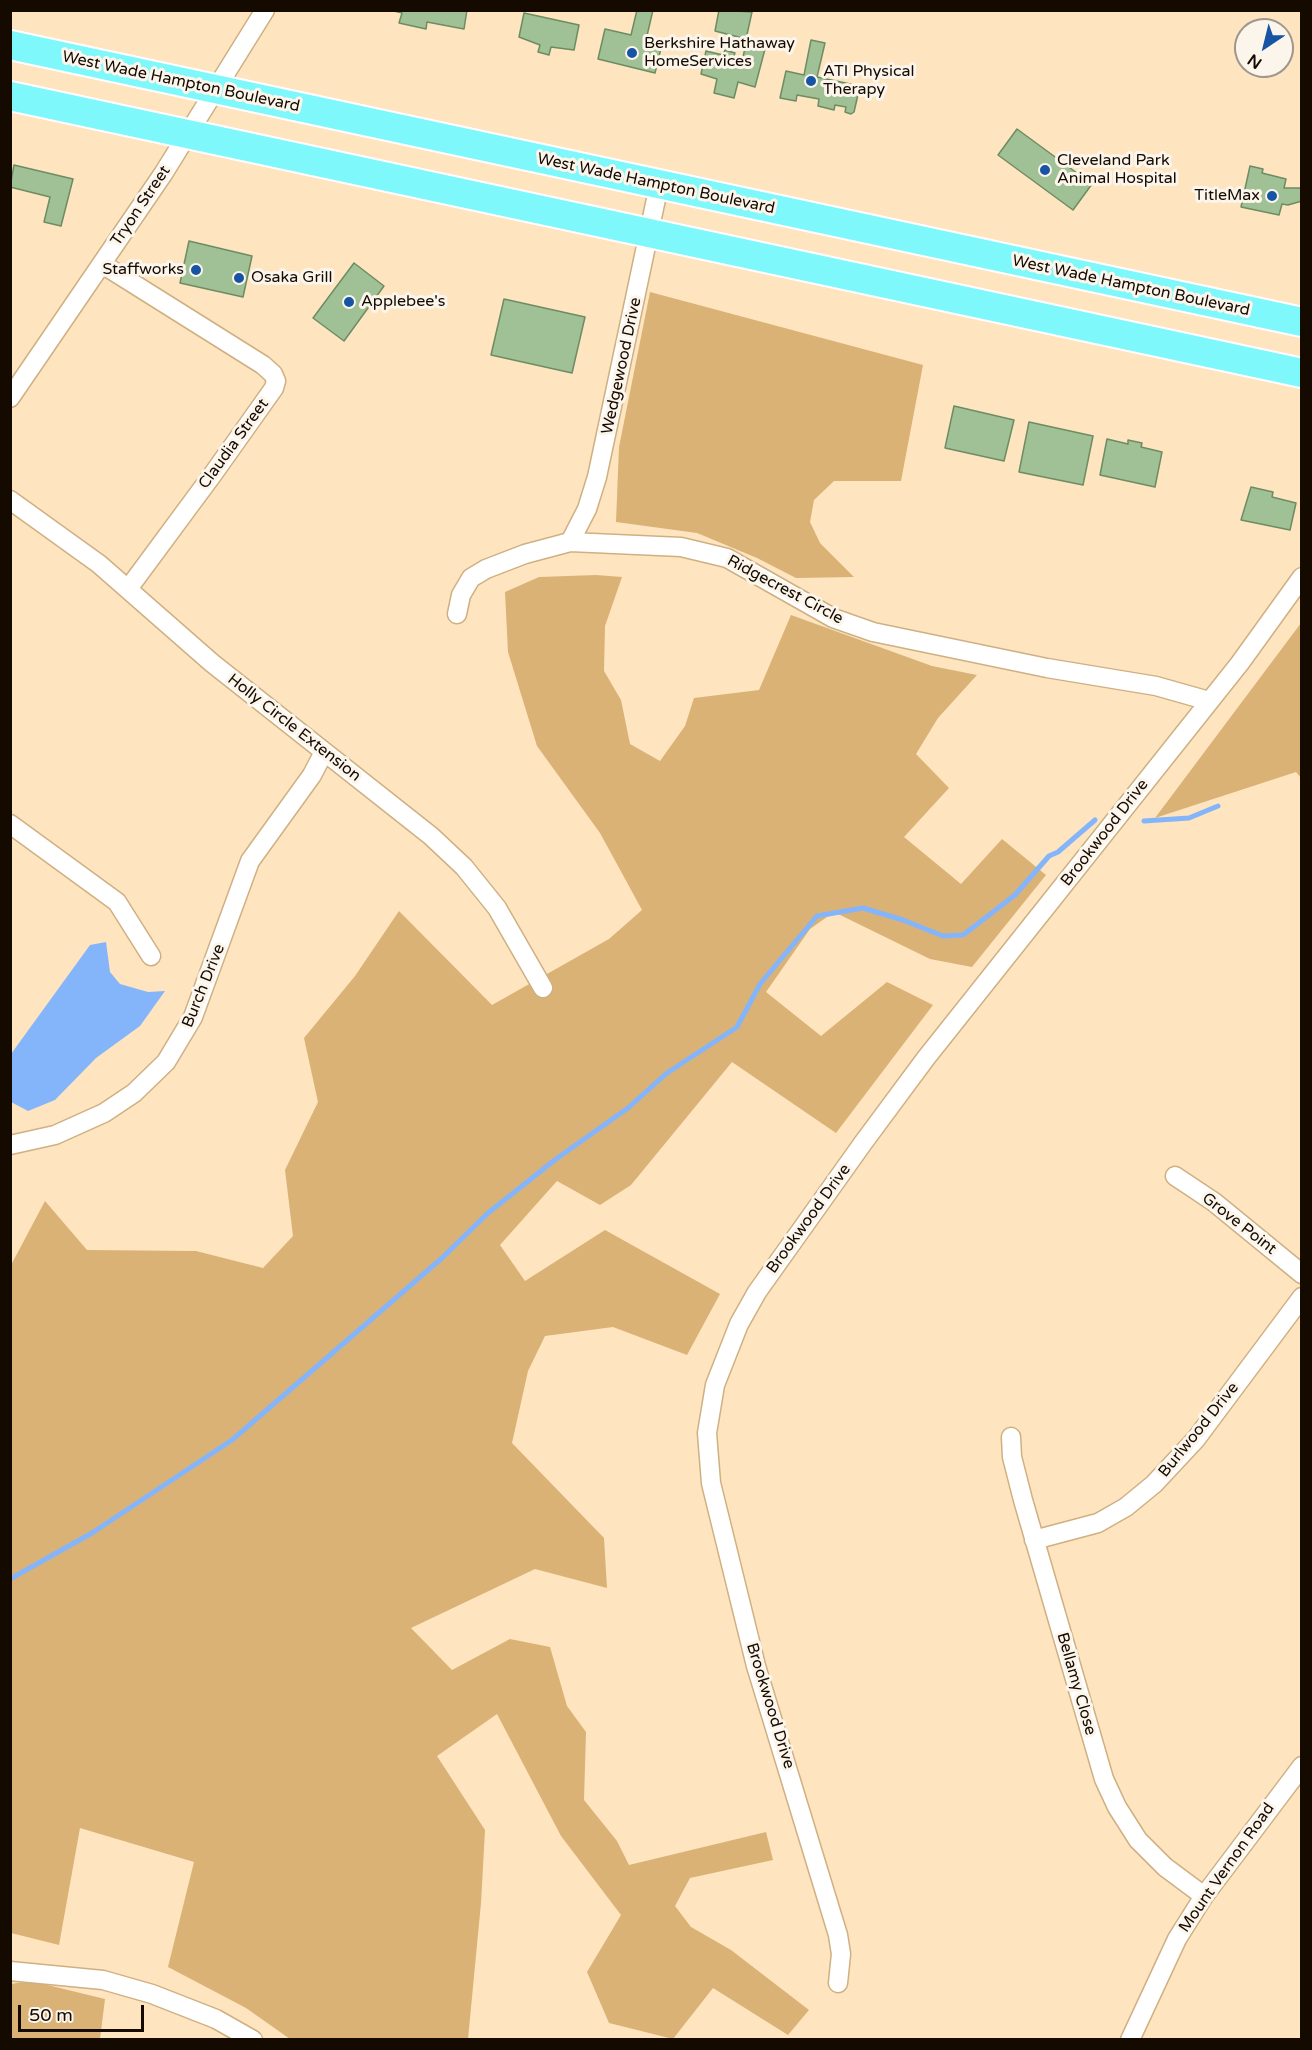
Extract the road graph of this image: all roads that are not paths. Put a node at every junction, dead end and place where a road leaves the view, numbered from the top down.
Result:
1 (265, 10) edge
2 (10, 45) edge
3 (215, 89) junction
4 (10, 96) edge
5 (188, 134) junction
6 (659, 185) junction
7 (649, 233) junction
8 (102, 264) junction
9 (1302, 322) edge
10 (1302, 373) edge
11 (10, 398) edge
12 (10, 500) edge
13 (570, 542) junction
14 (1302, 577) edge
15 (128, 589) junction
16 (458, 614) dead end
17 (1209, 701) junction
18 (324, 752) junction
19 (14, 832) edge
20 (151, 956) dead end
21 (543, 988) dead end
22 (10, 1145) edge
23 (1175, 1176) dead end
24 (1302, 1274) edge
25 (1302, 1297) edge
26 (1011, 1437) dead end
27 (1034, 1540) junction
28 (1302, 1766) edge
29 (1296, 1787) edge
30 (1204, 1896) junction
31 (10, 1971) edge
32 (838, 1983) dead end
33 (253, 2040) edge
34 (1130, 2040) edge

1 - 3 street, Tryon Street
2 - 3 main road, West Wade Hampton Boulevard
3 - 5 street, Tryon Street
3 - 6 main road, West Wade Hampton Boulevard
4 - 5 main road
5 - 7 main road
5 - 8 street, Tryon Street
6 - 7 street, Wedgewood Drive
6 - 9 main road, West Wade Hampton Boulevard
7 - 10 main road
7 - 13 street, Wedgewood Drive
8 - 11 street, Tryon Street
8 - 15 street, Claudia Street
12 - 15 street, Holly Circle Extension
13 - 16 street, Ridgecrest Circle
13 - 17 street, Ridgecrest Circle
14 - 17 street, Brookwood Drive
15 - 18 street, Holly Circle Extension
17 - 32 street, Brookwood Drive
18 - 21 street, Holly Circle Extension
18 - 22 street, Burch Drive
19 - 20 street
23 - 24 street, Grove Point
25 - 27 street, Burlwood Drive
26 - 27 street, Bellamy Close
27 - 30 street, Bellamy Close
28 - 29 street, Mount Vernon Road
29 - 30 street, Mount Vernon Road
30 - 34 street, Mount Vernon Road
31 - 33 street

